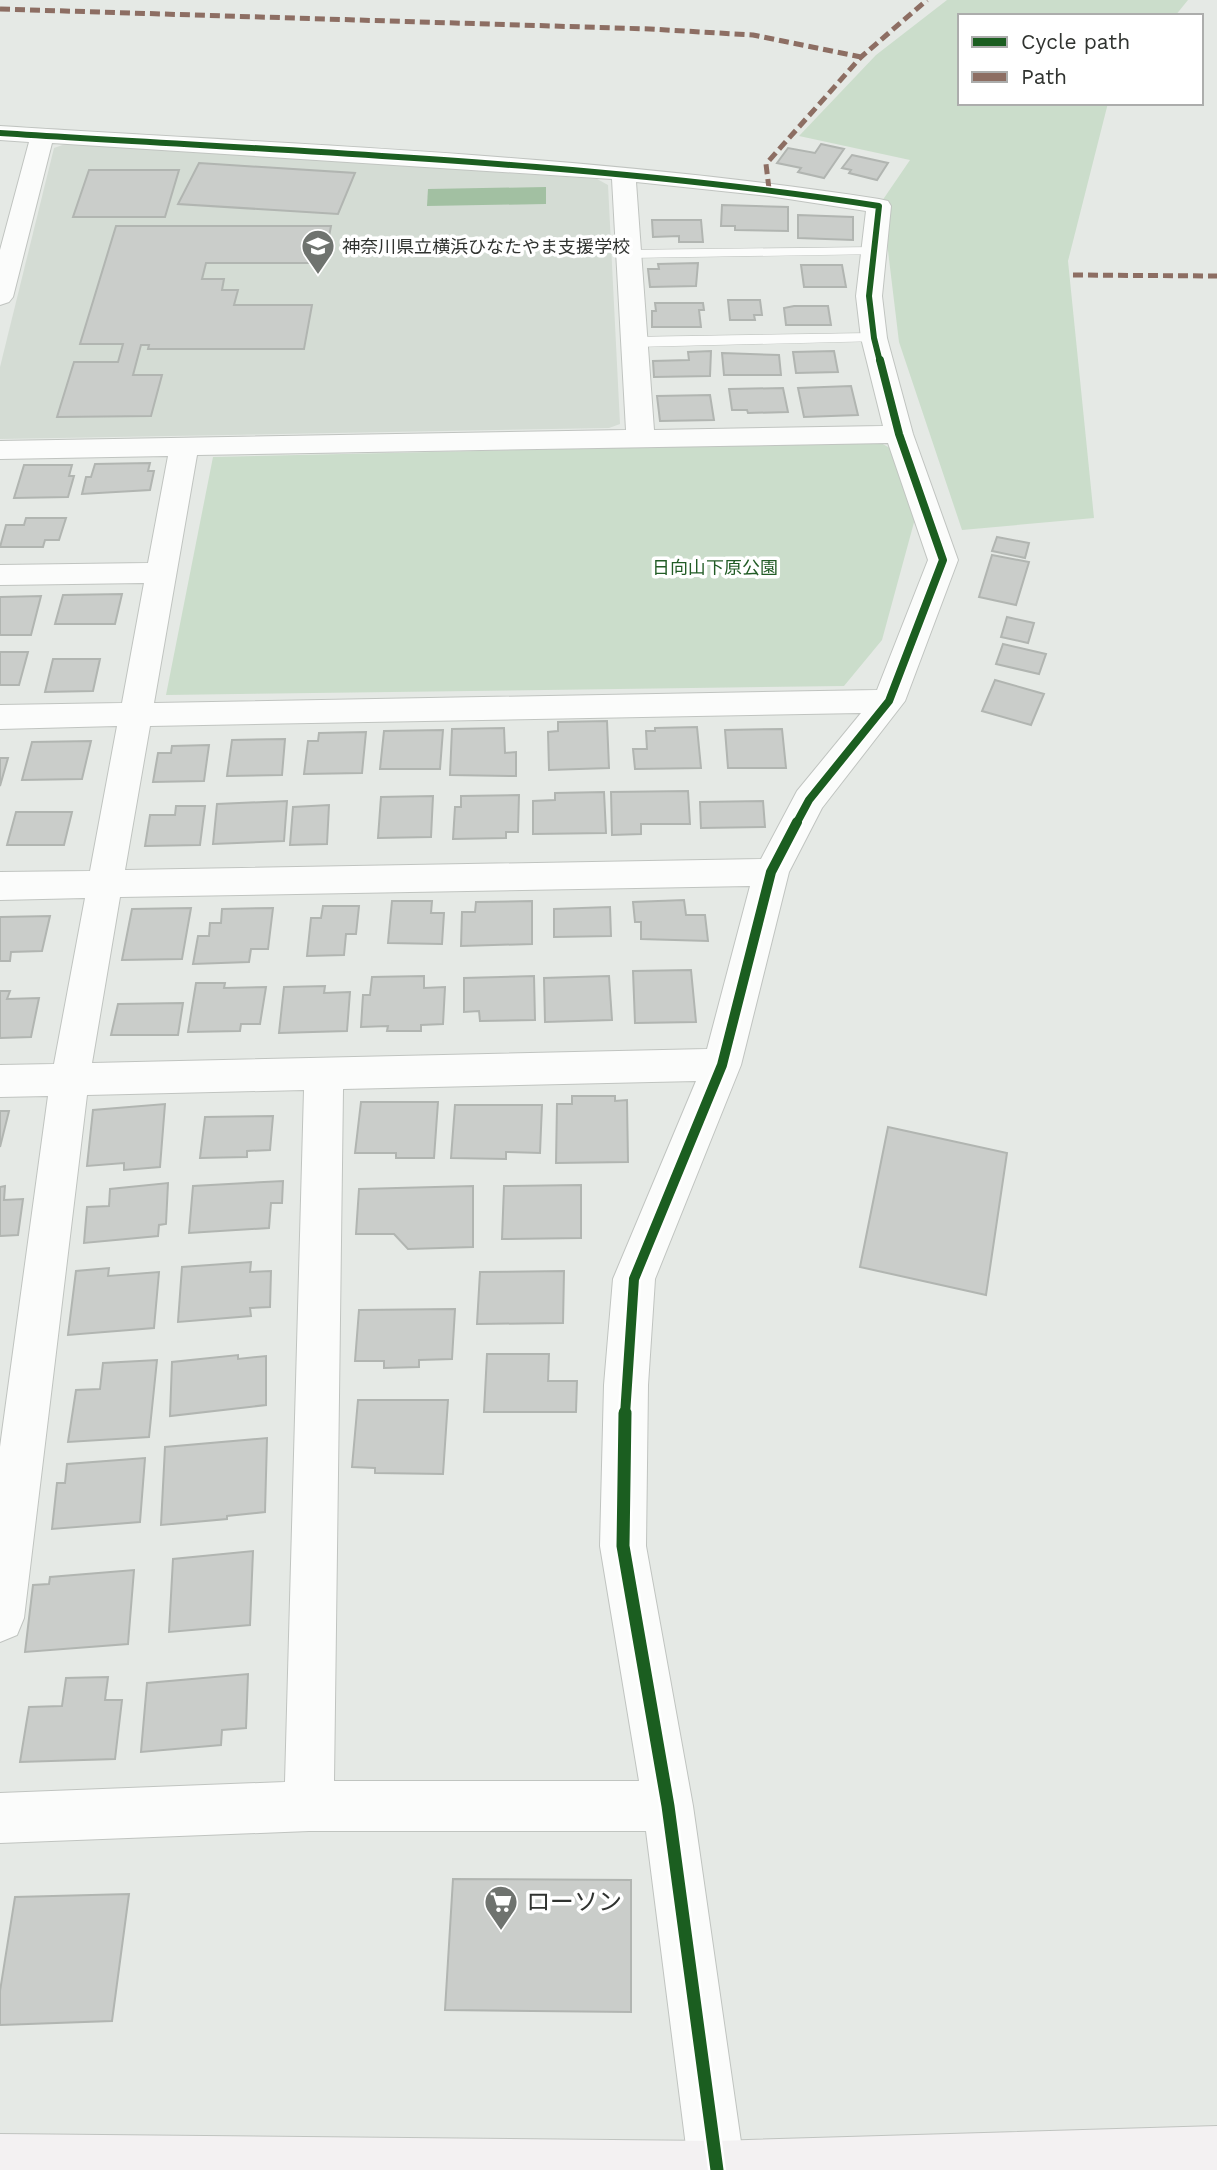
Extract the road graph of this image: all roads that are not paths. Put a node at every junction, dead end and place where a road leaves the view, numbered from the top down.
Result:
1 (0, 133) edge
2 (43, 134) junction
3 (624, 173) junction
4 (875, 251) junction
5 (629, 254) junction
6 (0, 298) edge
7 (874, 338) junction
8 (635, 342) junction
9 (899, 434) junction
10 (640, 439) junction
11 (184, 447) junction
12 (0, 450) edge
13 (161, 573) junction
14 (0, 575) edge
15 (889, 701) junction
16 (136, 714) junction
17 (0, 717) edge
18 (771, 872) junction
19 (106, 884) junction
20 (0, 886) edge
21 (722, 1065) junction
22 (324, 1074) junction
23 (70, 1079) junction
24 (0, 1080) edge
25 (0, 1618) edge
26 (309, 1806) junction
27 (668, 1806) junction
28 (0, 1818) edge
29 (1217, 2154) edge
30 (0, 2162) edge
31 (716, 2169) edge

1 - 2 street
2 - 3 street
2 - 6 street
3 - 4 street
3 - 5 street
4 - 5 lane
4 - 7 street
5 - 8 street
7 - 8 lane
7 - 9 street
8 - 10 street
9 - 10 street
9 - 15 street
10 - 11 street
11 - 12 street
11 - 13 street
13 - 14 street
13 - 16 street
15 - 16 street
15 - 18 street
16 - 17 street
16 - 19 street
18 - 19 street
18 - 21 street
19 - 20 street
19 - 23 street
21 - 22 street
21 - 27 street
22 - 23 street
22 - 26 street
23 - 24 street
23 - 25 street
26 - 27 street
26 - 28 street
27 - 31 street
29 - 31 street
30 - 31 street

